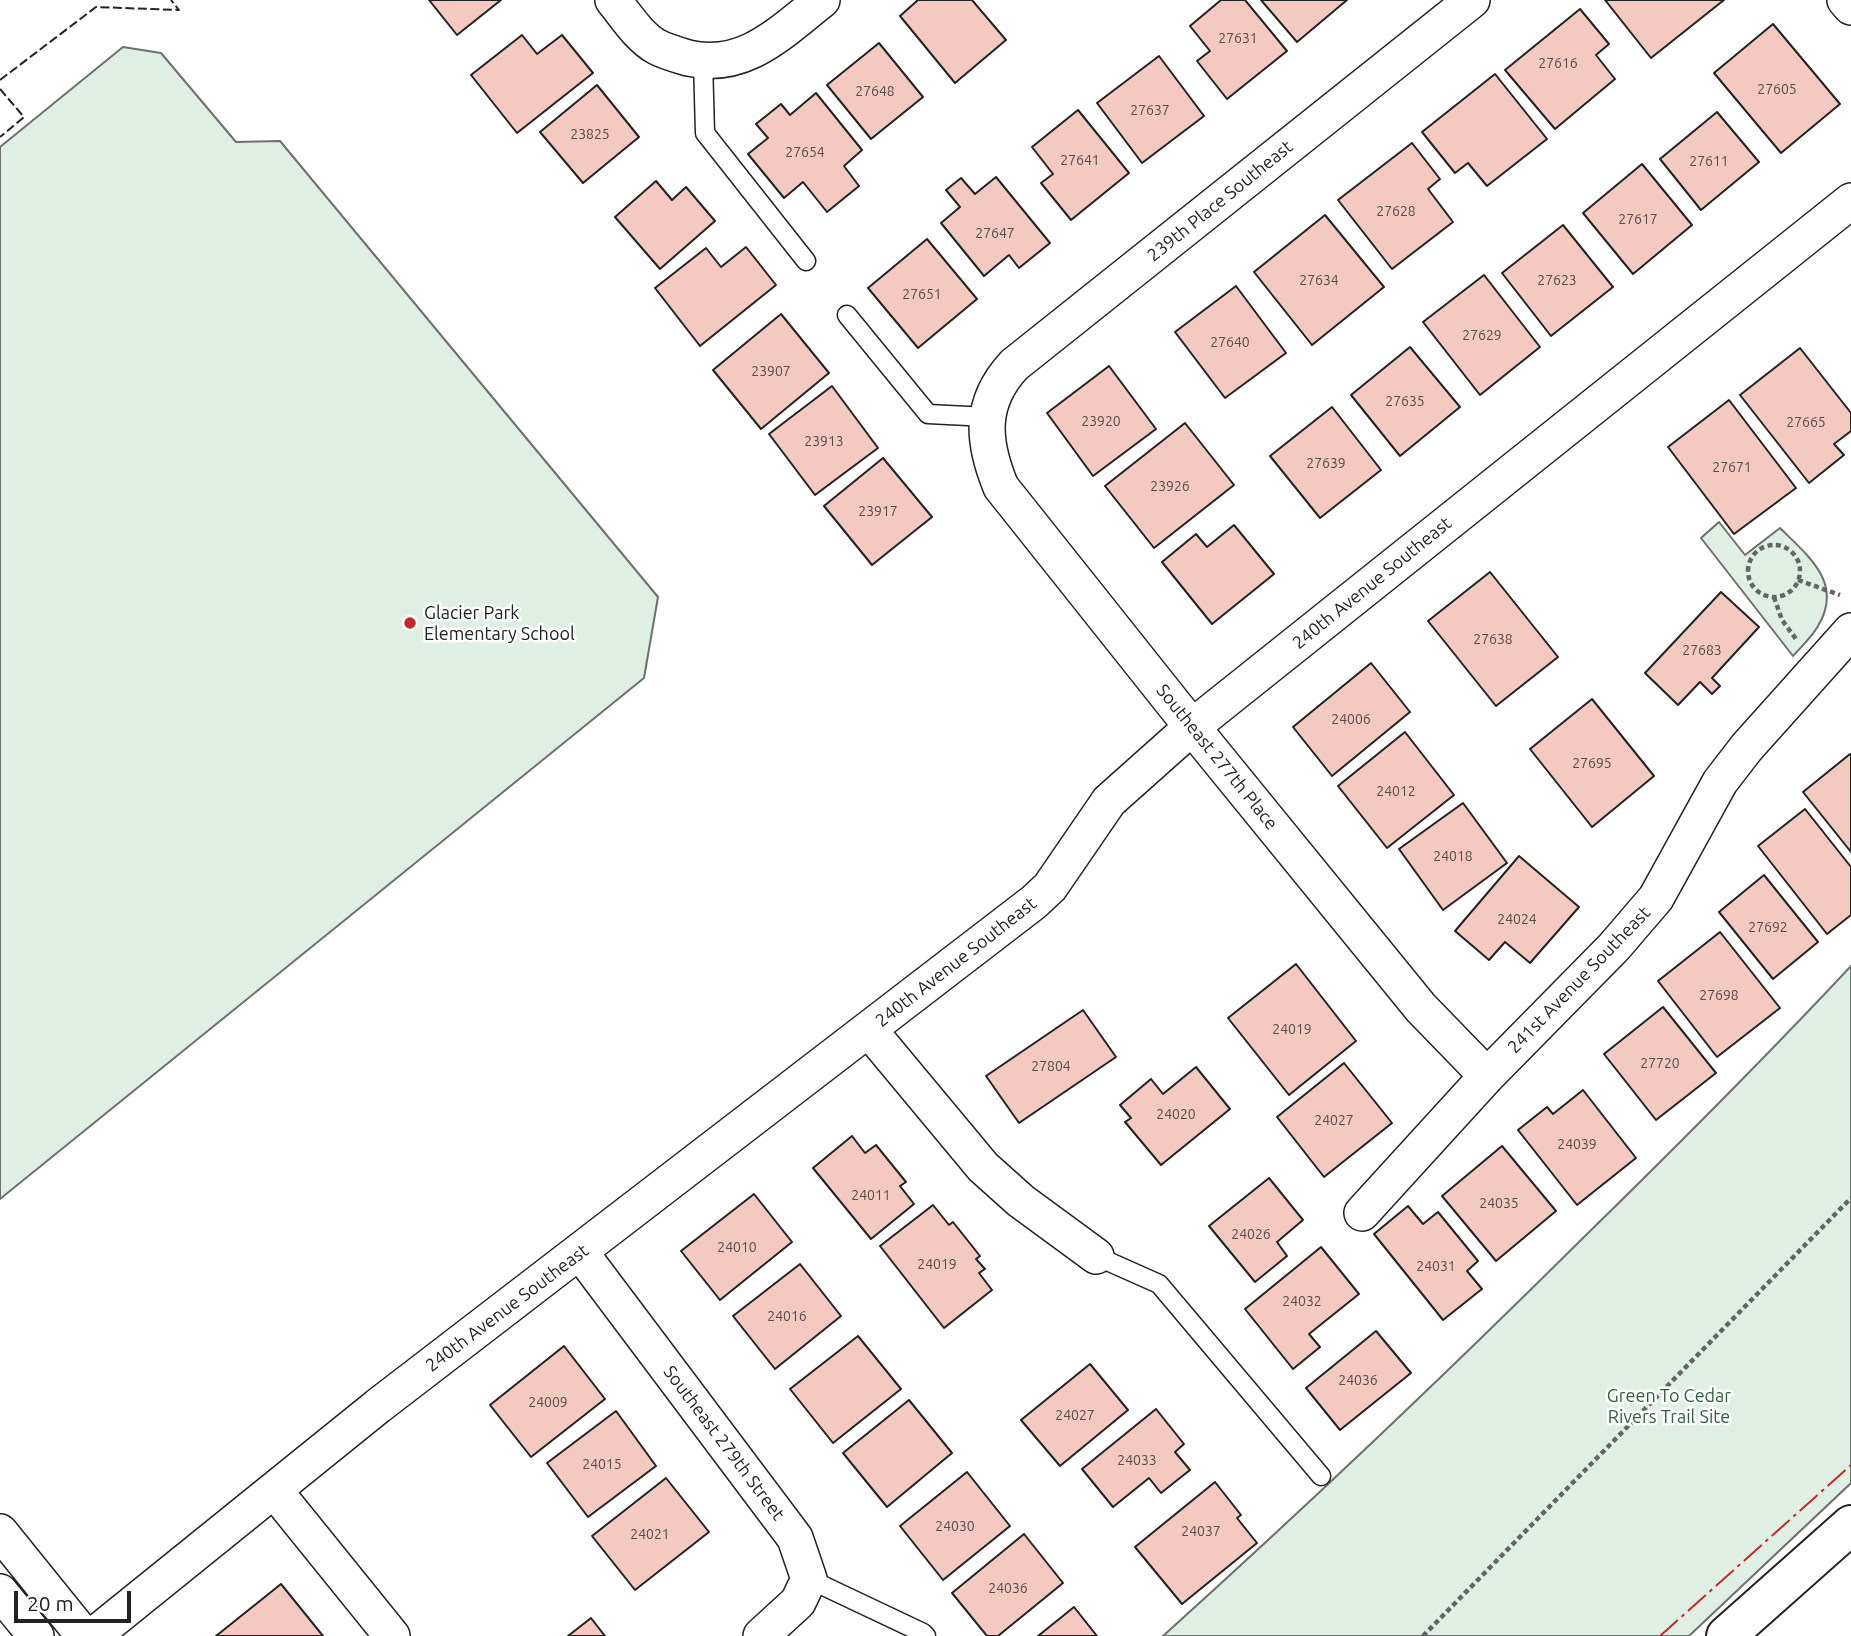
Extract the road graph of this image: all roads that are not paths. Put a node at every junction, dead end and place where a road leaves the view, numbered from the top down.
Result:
1 (613, 0) edge
2 (822, 0) edge
3 (1472, 0) edge
4 (1845, 0) edge
5 (1851, 6) edge
6 (703, 61) junction
7 (1851, 201) edge
8 (806, 261) dead end
9 (847, 315) dead end
10 (988, 417) junction
11 (1851, 631) edge
12 (1192, 727) junction
13 (869, 1030) junction
14 (1487, 1076) junction
15 (1362, 1213) dead end
16 (580, 1252) junction
17 (1096, 1256) joint
18 (1321, 1476) dead end
19 (274, 1490) junction
20 (1851, 1525) edge
21 (0, 1532) edge
22 (809, 1579) junction
23 (0, 1591) edge
24 (36, 1636) edge
25 (84, 1636) edge
26 (93, 1636) edge
27 (392, 1636) edge
28 (761, 1636) edge
29 (926, 1636) edge
30 (1726, 1636) edge

1 - 6 street
2 - 6 street
3 - 10 street, 239th Place Southeast
4 - 5 street
6 - 8 lane
7 - 12 street, 240th Avenue Southeast
9 - 10 lane
10 - 12 street, Southeast 277th Place
11 - 14 street, 241st Avenue Southeast
12 - 13 street, 240th Avenue Southeast
12 - 14 street, Southeast 277th Place
13 - 16 street, 240th Avenue Southeast
13 - 17 street
14 - 15 street, 241st Avenue Southeast
16 - 19 street, 240th Avenue Southeast
16 - 22 street, Southeast 279th Street
17 - 18 lane
19 - 26 street, 240th Avenue Southeast
19 - 27 street
20 - 30 main road
21 - 25 street
22 - 28 street
22 - 29 lane
23 - 24 street

